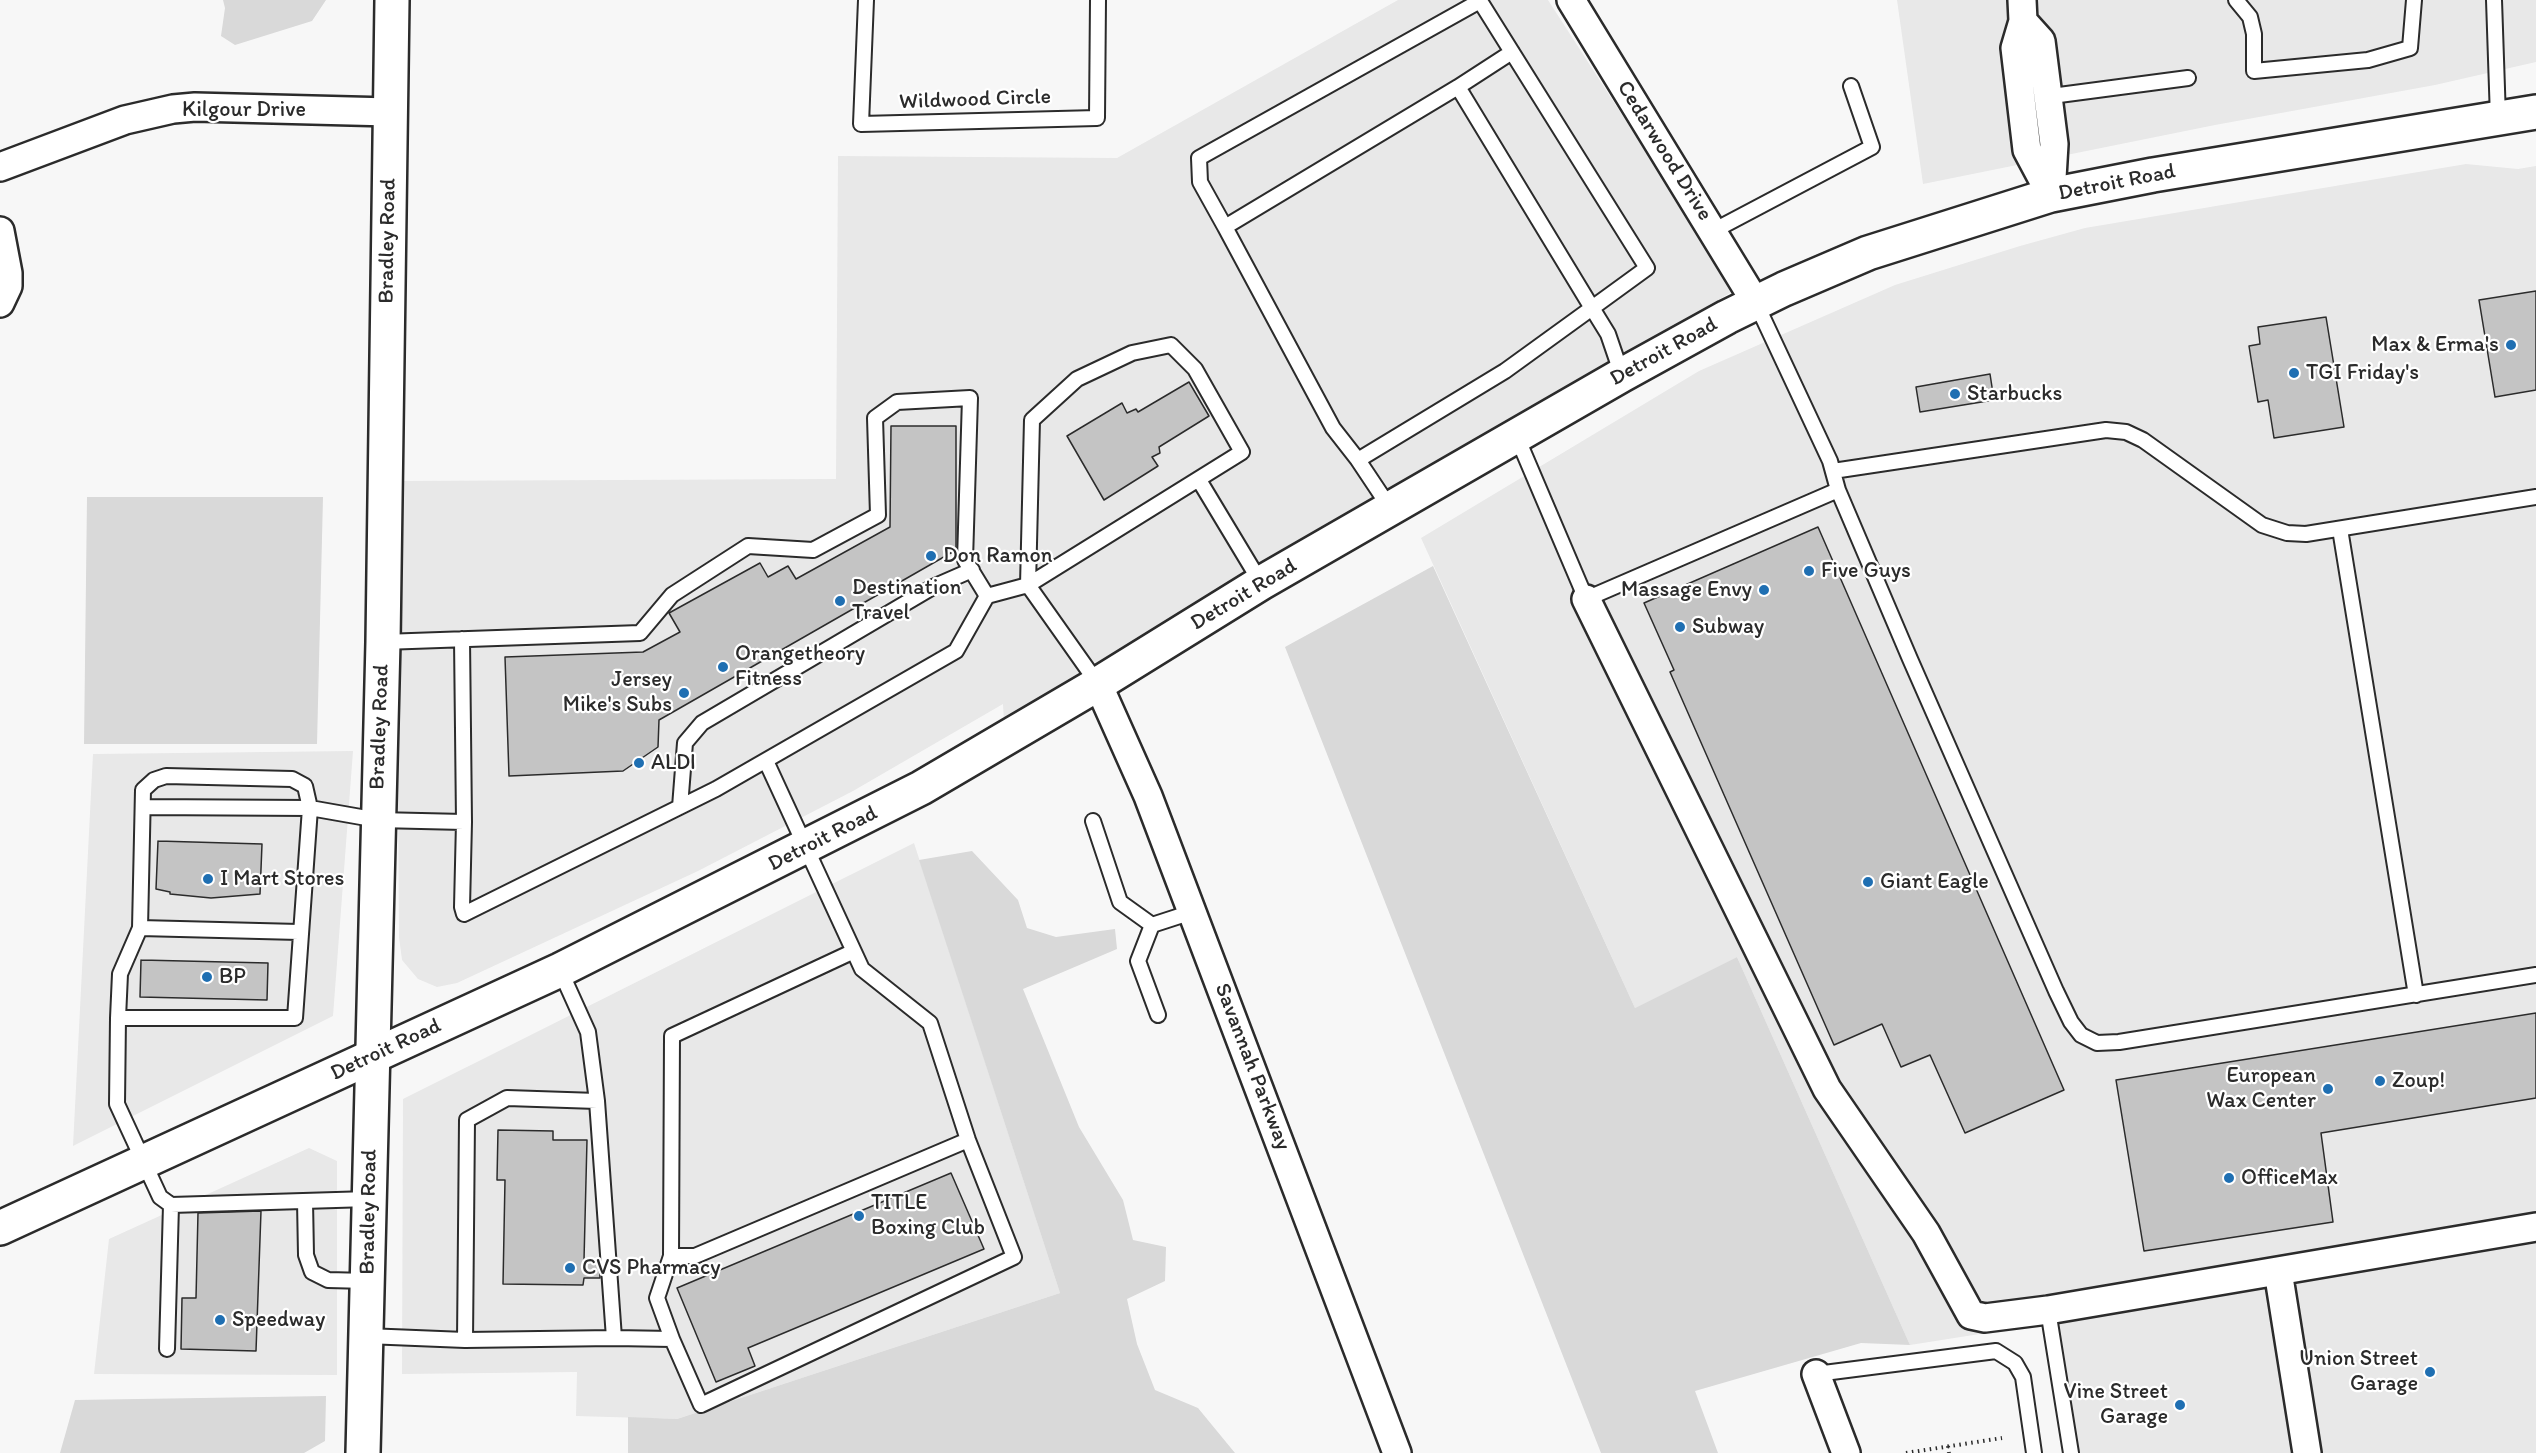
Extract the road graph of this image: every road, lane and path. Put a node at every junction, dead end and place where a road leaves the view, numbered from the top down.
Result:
1 (392, 0) edge
2 (866, 0) edge
3 (1098, 0) edge
4 (1570, 0) edge
5 (2236, 0) edge
6 (2414, 0) edge
7 (2494, 0) edge
8 (2023, 10) edge
9 (1512, 52) junction
10 (2188, 78) dead end
11 (1851, 86) dead end
12 (1458, 87) junction
13 (2048, 97) junction
14 (2021, 100) junction
15 (390, 112) junction
16 (2536, 112) edge
17 (2498, 118) junction
18 (0, 167) edge
19 (2051, 195) junction
20 (1226, 227) junction
21 (0, 231) edge
22 (1713, 231) junction
23 (0, 303) edge
24 (1756, 303) junction
25 (1592, 308) junction
26 (1622, 375) junction
27 (1517, 436) junction
28 (1358, 460) junction
29 (1833, 471) junction
30 (1199, 480) junction
31 (1838, 490) junction
32 (2536, 497) edge
33 (1391, 510) junction
34 (2340, 529) junction
35 (972, 570) junction
36 (1261, 583) junction
37 (1028, 585) junction
38 (987, 596) junction
39 (1586, 599) junction
40 (462, 639) junction
41 (383, 642) junction
42 (1098, 684) junction
43 (766, 761) junction
44 (143, 807) junction
45 (680, 807) junction
46 (310, 808) junction
47 (378, 820) junction
48 (1093, 821) dead end
49 (464, 822) junction
50 (807, 847) junction
51 (1192, 912) junction
52 (1152, 925) junction
53 (140, 928) junction
54 (299, 932) junction
55 (852, 952) junction
56 (560, 970) junction
57 (2536, 975) edge
58 (2416, 995) junction
59 (1158, 1015) dead end
60 (118, 1018) junction
61 (373, 1056) junction
62 (597, 1101) junction
63 (968, 1140) junction
64 (143, 1162) junction
65 (369, 1199) junction
66 (305, 1201) junction
67 (171, 1205) junction
68 (2536, 1227) edge
69 (0, 1228) edge
70 (671, 1256) junction
71 (2278, 1271) junction
72 (367, 1281) junction
73 (2048, 1310) junction
74 (366, 1336) junction
75 (614, 1338) junction
76 (465, 1340) junction
77 (672, 1340) junction
78 (167, 1349) dead end
79 (1816, 1374) joint
80 (2002, 1438) dead end
81 (1948, 1446) junction
82 (363, 1453) edge
83 (1397, 1453) edge
84 (1846, 1453) edge
85 (1906, 1453) edge
86 (1949, 1453) edge
87 (2034, 1453) edge
88 (2072, 1453) edge
89 (2307, 1453) edge

1 - 15 main road, Bradley Road
2 - 3 lane, Wildwood Circle
4 - 22 street, Cedarwood Drive
5 - 6 lane
7 - 17 lane
8 - 13 street
8 - 14 street
9 - 12 lane
9 - 20 lane
9 - 25 lane
10 - 13 lane
11 - 22 lane
12 - 20 lane
12 - 25 lane
13 - 14 lane
13 - 19 street
14 - 19 street
15 - 18 street, Kilgour Drive
15 - 41 main road, Bradley Road
16 - 17 main road, Detroit Road
17 - 19 main road, Detroit Road
19 - 24 main road, Detroit Road
20 - 28 lane
21 - 23 street
22 - 24 street, Cedarwood Drive
24 - 26 main road, Detroit Road
24 - 29 lane
25 - 26 lane
25 - 28 lane
26 - 27 main road, Detroit Road
27 - 33 main road, Detroit Road
27 - 39 lane
28 - 33 lane
29 - 31 lane
29 - 34 lane
30 - 36 lane
30 - 37 lane
30 - 37 lane
31 - 39 lane
31 - 58 lane
32 - 34 lane
33 - 36 main road, Detroit Road
34 - 58 lane
35 - 38 lane
35 - 40 lane
35 - 45 lane
36 - 42 main road, Detroit Road
37 - 38 lane
37 - 42 lane
38 - 43 lane
39 - 73 street
40 - 41 lane
40 - 49 lane
41 - 47 main road, Bradley Road
42 - 50 main road, Detroit Road
42 - 51 street, Savannah Parkway
43 - 45 lane
43 - 50 lane
44 - 46 lane
44 - 46 lane
44 - 53 lane
45 - 49 lane
46 - 47 lane
46 - 54 lane
47 - 49 lane
47 - 61 main road, Bradley Road
48 - 52 lane
50 - 55 lane
50 - 56 main road, Detroit Road
51 - 52 lane
51 - 83 street, Savannah Parkway
52 - 59 lane
53 - 54 lane
53 - 60 lane
54 - 60 lane
55 - 63 lane
55 - 70 lane
56 - 61 main road, Detroit Road
56 - 62 lane
57 - 58 lane
60 - 64 lane
61 - 64 main road, Detroit Road
61 - 65 main road, Bradley Road
62 - 75 lane
62 - 76 lane
63 - 70 lane
63 - 77 lane
64 - 67 lane
64 - 69 main road, Detroit Road
65 - 66 lane
65 - 72 main road, Bradley Road
66 - 67 lane
66 - 72 lane
67 - 78 lane
68 - 71 street
70 - 77 lane
71 - 73 street
71 - 89 street
72 - 74 main road, Bradley Road
73 - 88 lane
74 - 76 lane
74 - 82 main road, Bradley Road
75 - 76 lane
75 - 77 lane
79 - 84 street
79 - 87 lane
80 - 81 path
81 - 85 path
81 - 86 path

